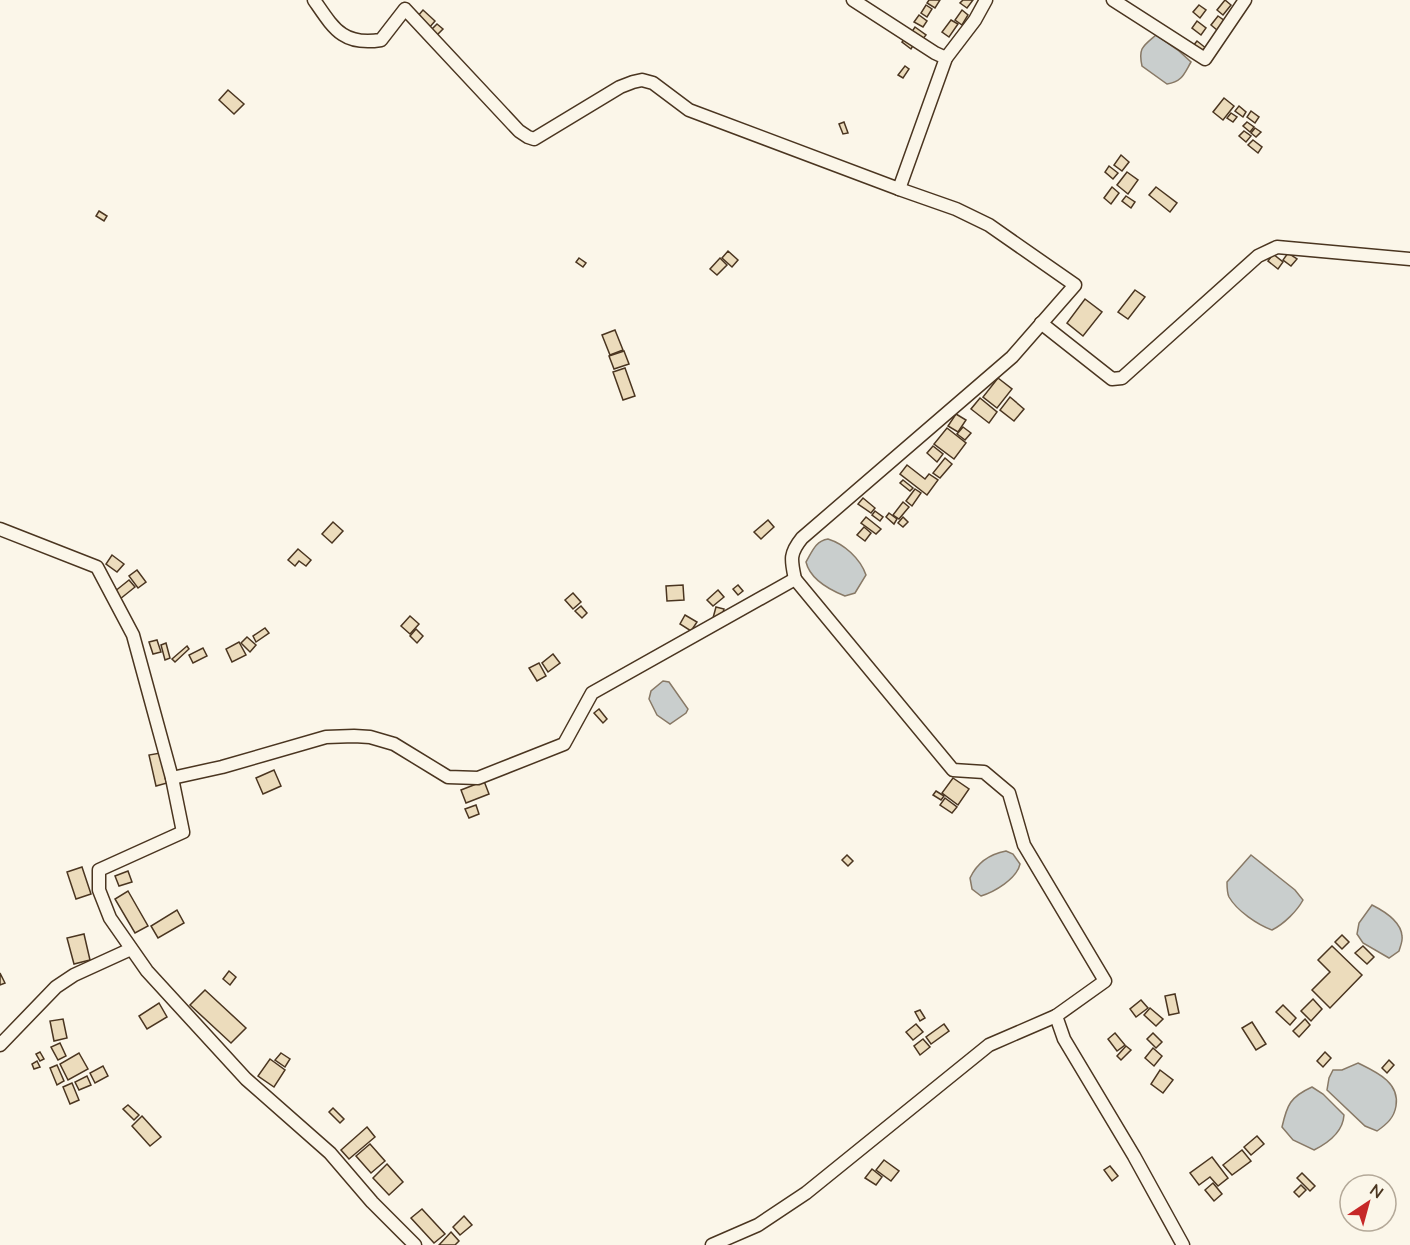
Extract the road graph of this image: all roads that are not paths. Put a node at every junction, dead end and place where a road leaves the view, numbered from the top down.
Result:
1 (314, 0) edge
2 (853, 0) edge
3 (986, 0) edge
4 (1113, 0) edge
5 (1245, 0) edge
6 (409, 4) edge
7 (946, 58) junction
8 (899, 189) junction
9 (1410, 259) edge
10 (1041, 323) junction
11 (0, 529) edge
12 (795, 579) junction
13 (172, 778) junction
14 (132, 949) junction
15 (1056, 1017) junction
16 (0, 1045) edge
17 (415, 1245) edge
18 (712, 1245) edge
19 (1183, 1245) edge

1 - 6 street
2 - 7 street
3 - 7 street
4 - 5 street
6 - 8 street
7 - 8 street
8 - 10 street
9 - 10 street
10 - 12 street
11 - 13 street
12 - 13 street
12 - 15 street
13 - 14 street
14 - 16 street
14 - 17 street
15 - 18 street
15 - 19 street

